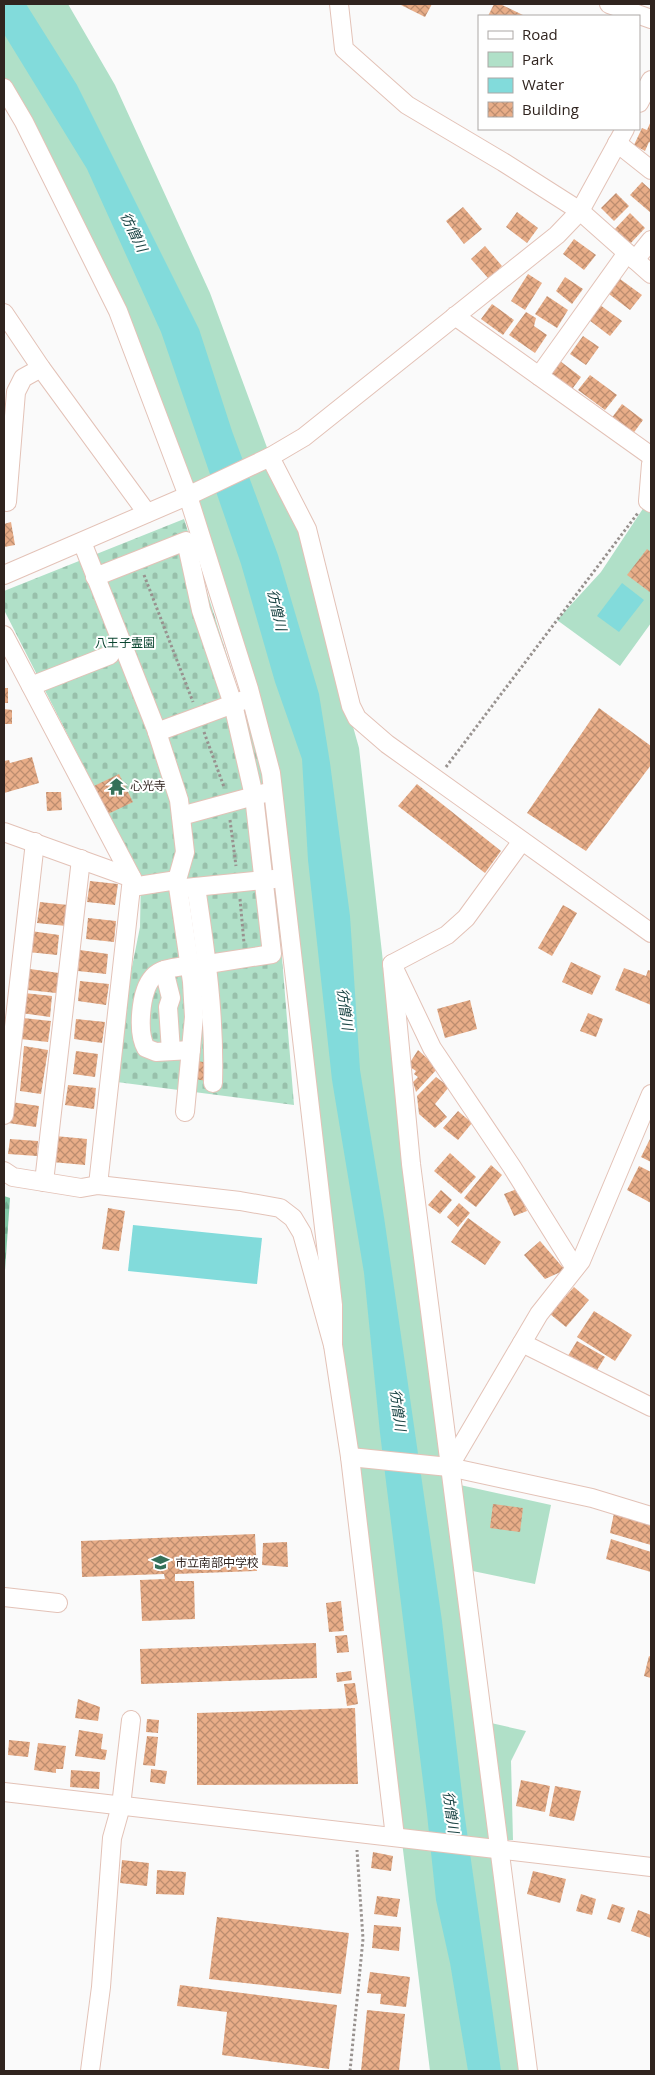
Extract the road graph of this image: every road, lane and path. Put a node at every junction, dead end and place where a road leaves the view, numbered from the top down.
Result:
1 (339, 4) edge
2 (609, 4) edge
3 (640, 15) edge
4 (651, 80) edge
5 (4, 88) edge
6 (640, 101) edge
7 (621, 136) edge
8 (651, 170) edge
9 (580, 211) junction
10 (651, 240) edge
11 (631, 256) junction
12 (651, 274) edge
13 (4, 312) edge
14 (455, 316) junction
15 (41, 368) junction
16 (539, 376) junction
17 (8, 424) edge
18 (651, 456) edge
19 (270, 457) junction
20 (651, 464) edge
21 (191, 495) junction
22 (7, 502) dead end
23 (650, 502) edge
24 (147, 513) junction
25 (82, 542) junction
26 (138, 560) junction
27 (4, 575) edge
28 (96, 577) junction
29 (4, 634) edge
30 (110, 655) dead end
31 (31, 686) junction
32 (251, 697) junction
33 (232, 704) junction
34 (198, 717) junction
35 (157, 732) junction
36 (436, 779) junction
37 (273, 791) junction
38 (254, 796) junction
39 (227, 803) junction
40 (181, 816) junction
41 (4, 832) edge
42 (522, 841) junction
43 (34, 842) junction
44 (81, 859) junction
45 (284, 878) junction
46 (264, 880) junction
47 (238, 882) junction
48 (132, 883) junction
49 (178, 885) junction
50 (196, 887) junction
51 (651, 933) edge
52 (245, 958) junction
53 (190, 964) junction
54 (208, 964) junction
55 (392, 964) junction
56 (164, 970) junction
57 (191, 1050) junction
58 (171, 1051) junction
59 (213, 1083) dead end
60 (651, 1094) edge
61 (185, 1112) dead end
62 (4, 1116) edge
63 (4, 1171) edge
64 (44, 1182) junction
65 (98, 1185) junction
66 (575, 1268) junction
67 (522, 1343) junction
68 (333, 1344) junction
69 (651, 1407) edge
70 (350, 1457) junction
71 (446, 1467) junction
72 (651, 1516) edge
73 (4, 1597) edge
74 (58, 1603) dead end
75 (131, 1720) dead end
76 (4, 1792) edge
77 (121, 1806) junction
78 (356, 1834) junction
79 (400, 1837) junction
80 (499, 1849) junction
81 (651, 1867) edge
82 (90, 2071) edge
83 (350, 2071) edge
84 (528, 2071) edge

1 - 9 street
2 - 3 street
4 - 6 street
5 - 21 street
7 - 8 street
7 - 9 street
9 - 11 street
9 - 14 street
10 - 11 street
11 - 12 street
11 - 16 street
13 - 15 street
14 - 16 street
14 - 19 street
15 - 17 street
15 - 24 street
16 - 18 street
17 - 22 street
19 - 21 street
19 - 36 street
20 - 23 street
21 - 24 street
21 - 32 street
23 - 36 path
24 - 25 street
25 - 27 street
25 - 28 street
26 - 28 street
26 - 33 street
26 - 34 path
28 - 35 street
29 - 31 street
30 - 31 street
31 - 48 street
32 - 33 street
32 - 37 street
33 - 34 street
33 - 38 street
34 - 35 street
34 - 39 path
35 - 40 street
36 - 42 street
37 - 38 street
37 - 45 street
38 - 39 street
38 - 46 street
39 - 40 street
39 - 47 path
40 - 49 street
41 - 43 street
42 - 51 street
42 - 55 street
43 - 44 street
43 - 62 street
44 - 48 street
44 - 64 street
45 - 46 street
45 - 68 street
46 - 47 street
46 - 52 street
47 - 50 street
47 - 52 path
48 - 49 street
48 - 65 street
49 - 50 street
49 - 53 street
50 - 54 street
52 - 54 street
53 - 56 street
53 - 57 street
54 - 59 street
55 - 66 street
55 - 71 street
56 - 58 street
56 - 58 street
57 - 58 street
57 - 61 street
60 - 66 street
63 - 64 street
64 - 65 street
65 - 68 street
66 - 67 street
67 - 69 street
67 - 71 street
68 - 70 street
70 - 71 street
70 - 79 street
71 - 72 street
71 - 80 street
73 - 74 street
75 - 77 street
76 - 77 street
77 - 78 street
77 - 82 street
78 - 79 street
78 - 83 path
79 - 80 street
80 - 81 street
80 - 84 street

